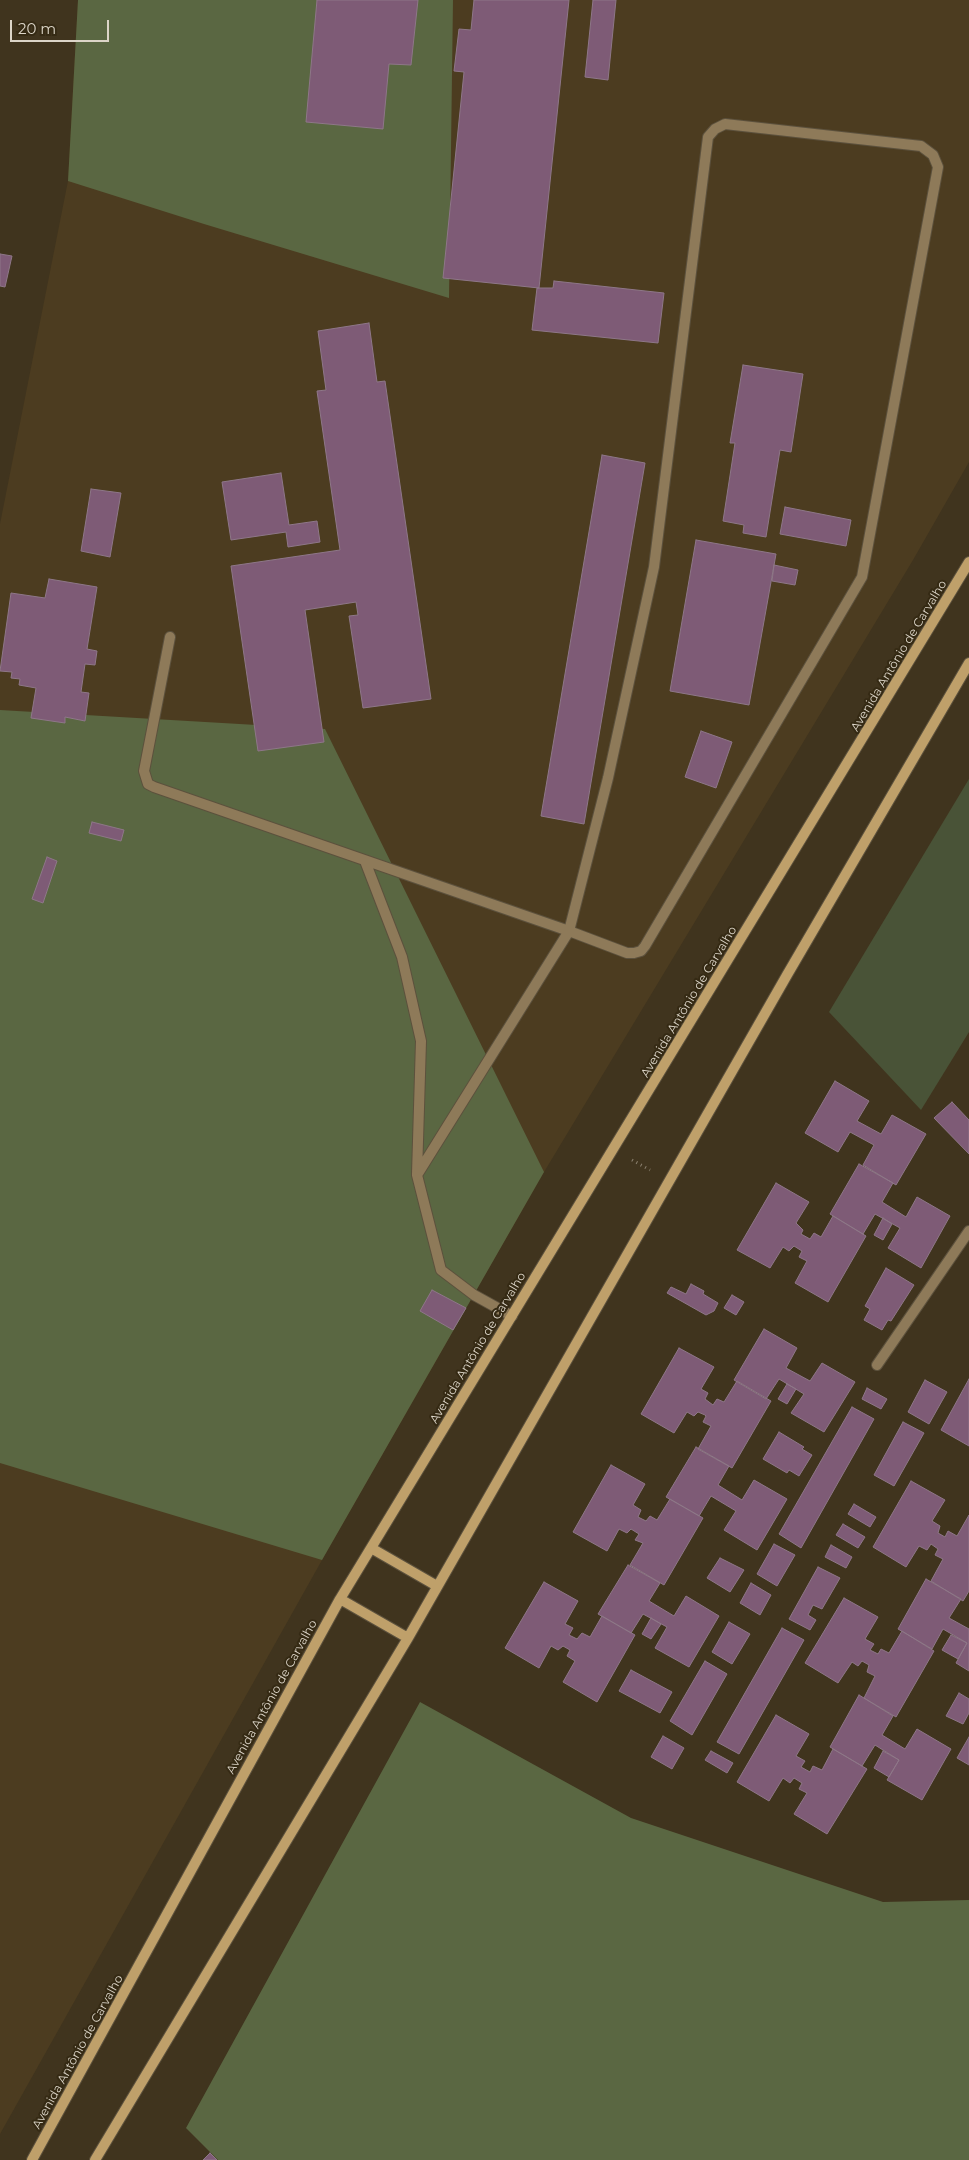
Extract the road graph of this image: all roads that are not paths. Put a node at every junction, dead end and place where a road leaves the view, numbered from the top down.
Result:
1 (969, 562) edge
2 (170, 637) dead end
3 (969, 663) edge
4 (365, 861) junction
5 (569, 932) junction
6 (417, 1175) junction
7 (969, 1231) edge
8 (512, 1316) junction
9 (876, 1365) dead end
10 (371, 1548) junction
11 (437, 1586) junction
12 (340, 1599) junction
13 (408, 1638) junction
14 (32, 2160) edge
15 (95, 2160) edge

1 - 8 main road, Avenida Antônio de Carvalho
2 - 4 lane
3 - 11 main road
4 - 5 lane
4 - 6 lane
5 - 5 lane
5 - 6 lane
6 - 8 lane
7 - 9 lane
8 - 10 main road, Avenida Antônio de Carvalho
10 - 11 main road
10 - 12 main road, Avenida Antônio de Carvalho
11 - 13 main road
12 - 13 main road
12 - 14 main road, Avenida Antônio de Carvalho
13 - 15 main road

